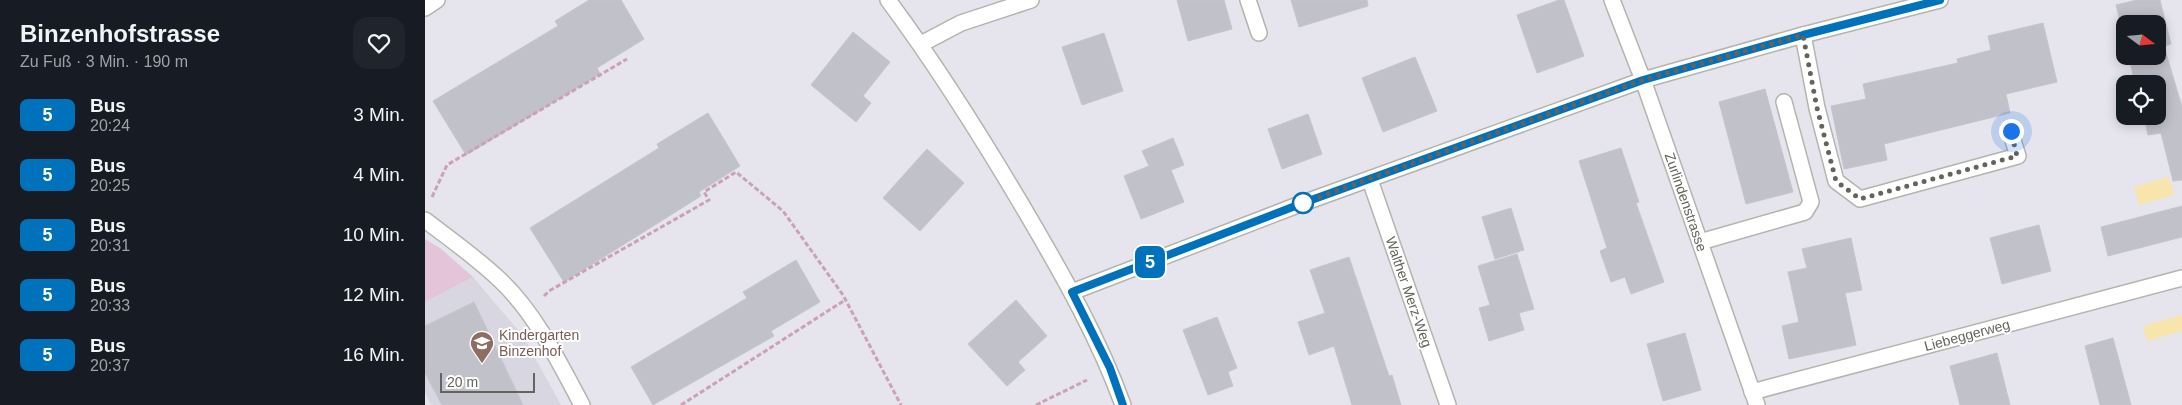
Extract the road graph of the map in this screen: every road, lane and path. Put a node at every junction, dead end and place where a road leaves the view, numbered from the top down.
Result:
1 (437, 0) edge
2 (888, 0) edge
3 (1031, 0) edge
4 (1248, 0) edge
5 (1612, 0) edge
6 (1940, 0) edge
7 (425, 8) edge
8 (1259, 33) dead end
9 (1803, 35) junction
10 (921, 44) junction
11 (627, 59) dead end
12 (1643, 80) junction
13 (1784, 102) dead end
14 (2011, 131) dead end
15 (1370, 180) junction
16 (431, 202) dead end
17 (425, 220) edge
18 (1700, 242) junction
19 (2182, 278) edge
20 (1072, 292) junction
21 (845, 300) junction
22 (528, 313) junction
23 (1110, 368) junction
24 (1755, 398) edge
25 (582, 405) edge
26 (681, 405) edge
27 (901, 405) edge
28 (1036, 405) edge
29 (1123, 405) edge
30 (1448, 405) edge

1 - 7 street
2 - 10 street
3 - 10 street
4 - 8 street
5 - 12 street, Zurlindenstrasse
6 - 9 street
9 - 12 street
9 - 14 street
10 - 20 street
11 - 16 path
12 - 15 street
12 - 18 street, Zurlindenstrasse
13 - 18 street
15 - 20 street
15 - 30 street, Walther Merz-Weg
17 - 22 street
18 - 24 street, Zurlindenstrasse
19 - 24 street, Liebeggerweg
20 - 23 street
21 - 22 path
21 - 26 path
21 - 27 path
22 - 25 street
23 - 28 path
23 - 29 street

